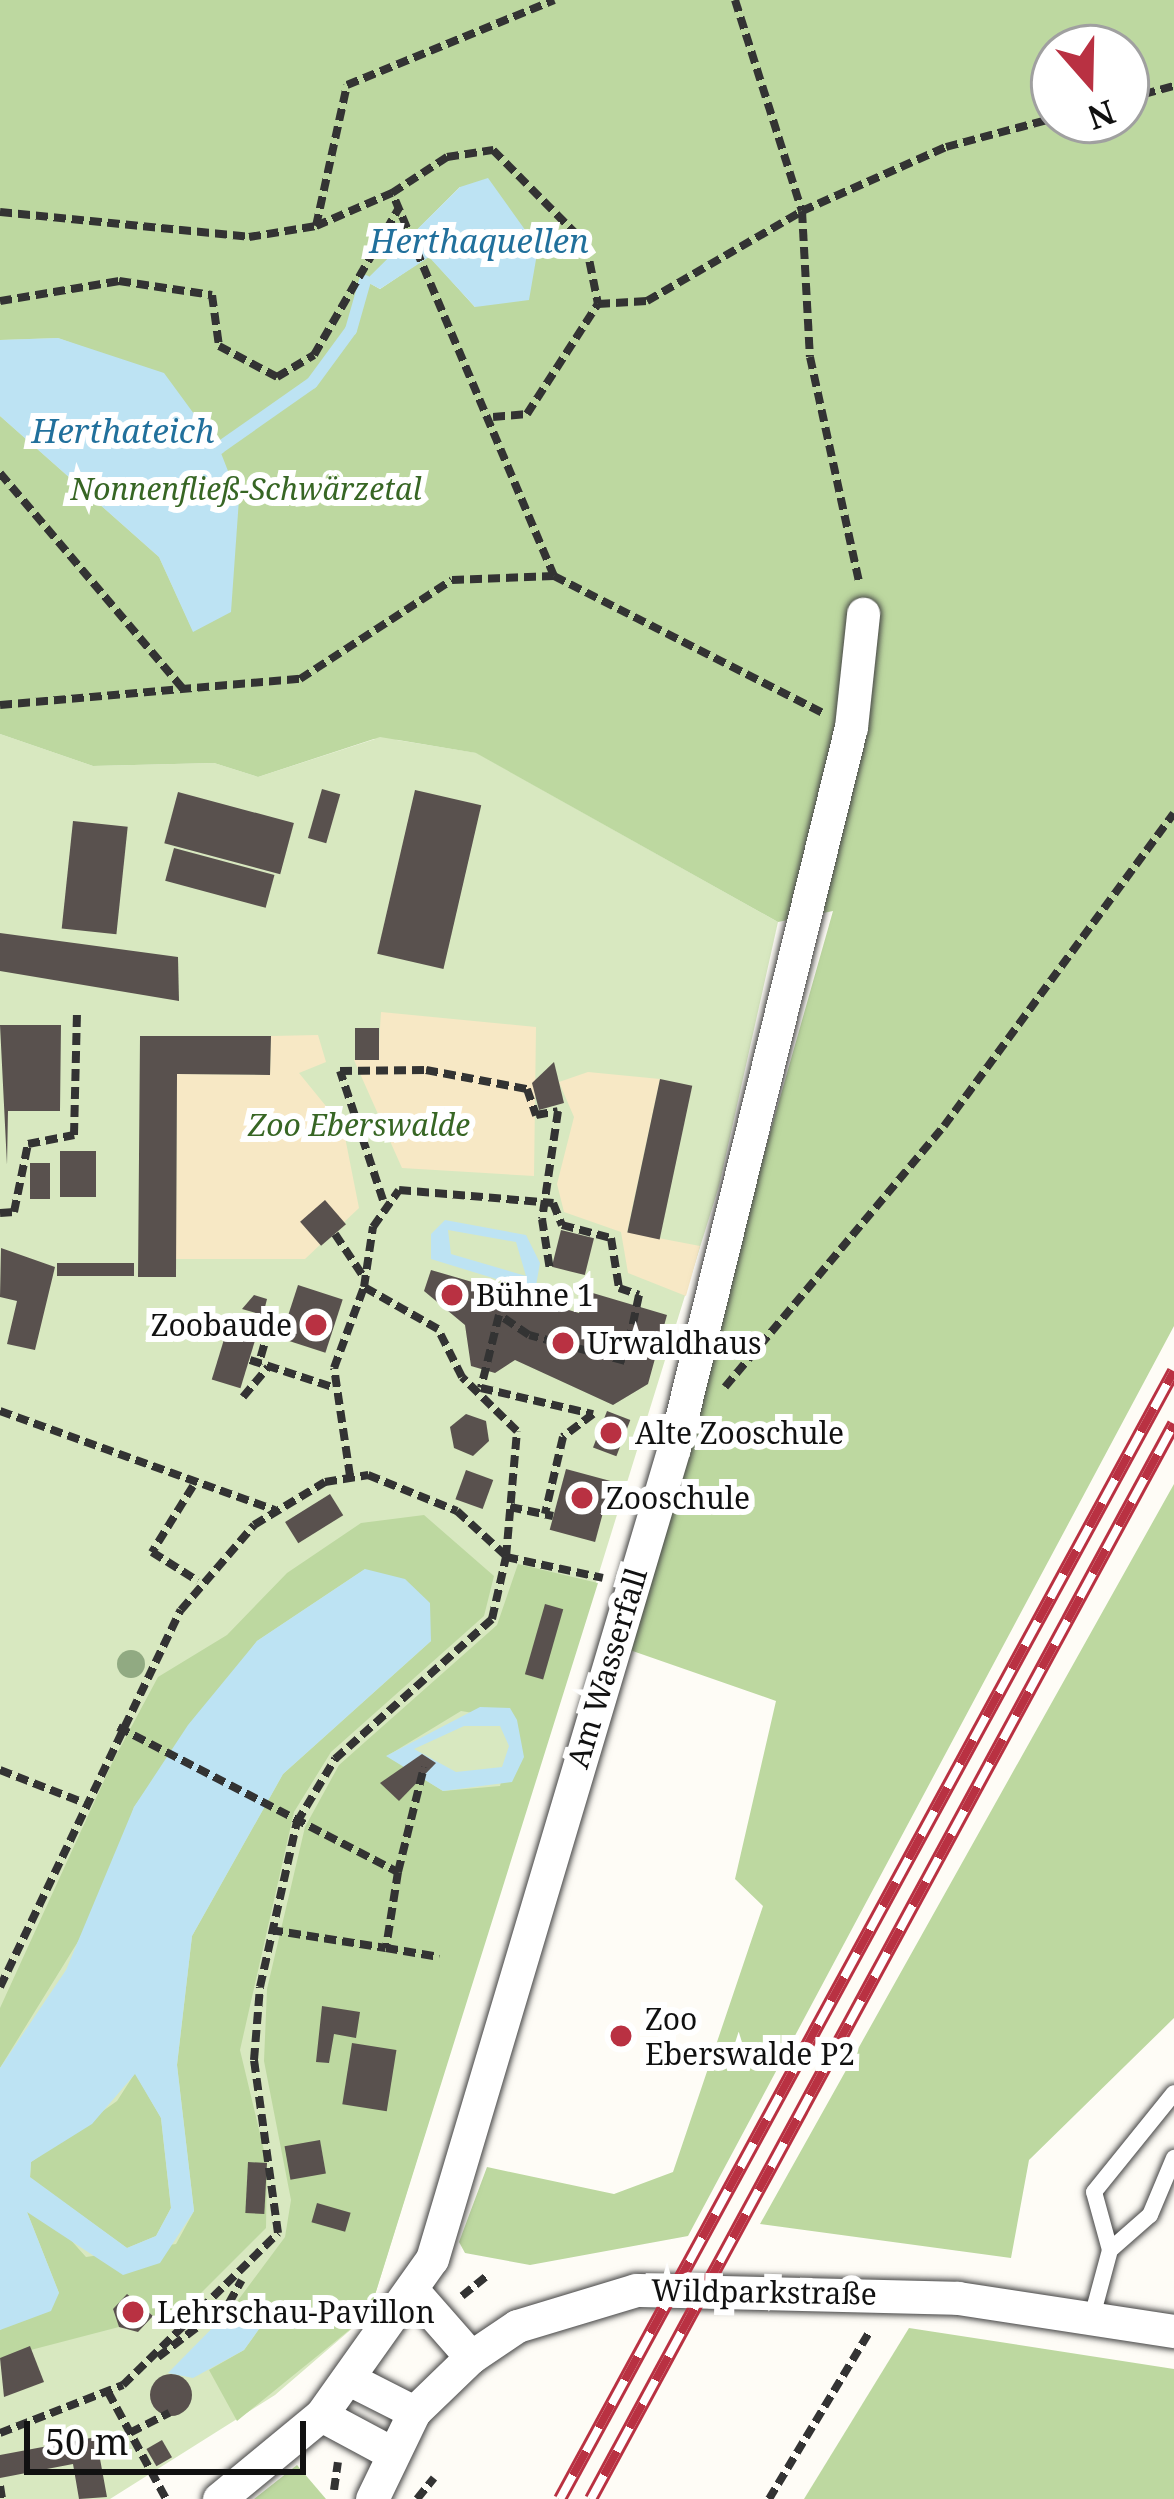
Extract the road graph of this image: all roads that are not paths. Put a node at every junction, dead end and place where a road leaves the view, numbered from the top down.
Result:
1 (863, 614) road end
2 (1174, 2093) edge
3 (1174, 2158) edge
4 (1110, 2250) junction
5 (412, 2291) junction
6 (1093, 2312) junction
7 (1174, 2331) edge
8 (471, 2356) junction
9 (351, 2380) junction
10 (414, 2412) junction
11 (321, 2415) junction
12 (390, 2452) junction
13 (219, 2499) edge
14 (371, 2499) edge

1 - 5 street, Am Wasserfall
2 - 4 lane
3 - 4 lane
4 - 6 lane
5 - 8 street
5 - 9 street, Am Wasserfall
6 - 7 street, Wildparkstraße
6 - 8 street, Wildparkstraße
8 - 10 street, Wildparkstraße
9 - 10 street
9 - 11 street, Am Wasserfall
10 - 12 street, Wildparkstraße
11 - 12 street
11 - 13 street, Am Wasserfall
12 - 14 street, Wildparkstraße

